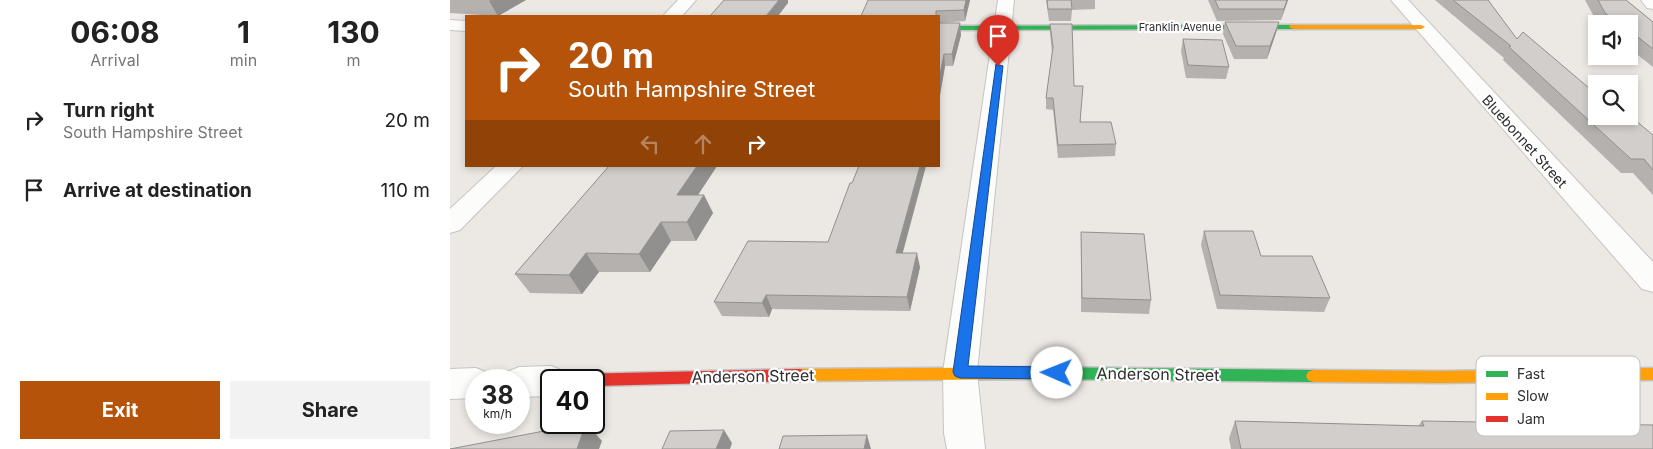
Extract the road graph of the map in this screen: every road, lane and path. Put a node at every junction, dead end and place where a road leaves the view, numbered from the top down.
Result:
1 (688, 0) edge
2 (1006, 0) edge
3 (1399, 0) edge
4 (1649, 0) edge
5 (1653, 4) edge
6 (673, 15) edge
7 (450, 25) edge
8 (465, 26) edge
9 (1421, 27) junction
10 (940, 28) edge
11 (1003, 28) junction
12 (510, 167) edge
13 (450, 224) edge
14 (1653, 281) edge
15 (960, 372) junction
16 (1640, 374) edge
17 (1653, 374) edge
18 (1476, 377) edge
19 (605, 379) edge
20 (465, 383) edge
21 (450, 384) edge
22 (966, 449) edge

1 - 6 street
2 - 11 street
3 - 9 street, Bluebonnet Street
4 - 5 street
7 - 8 street
9 - 11 street, Franklin Avenue
9 - 14 street, Bluebonnet Street
10 - 11 street, Franklin Avenue
11 - 15 street
12 - 13 street
15 - 18 street, Anderson Street
15 - 19 street, Anderson Street
15 - 22 street
16 - 17 street, Anderson Street
20 - 21 street

